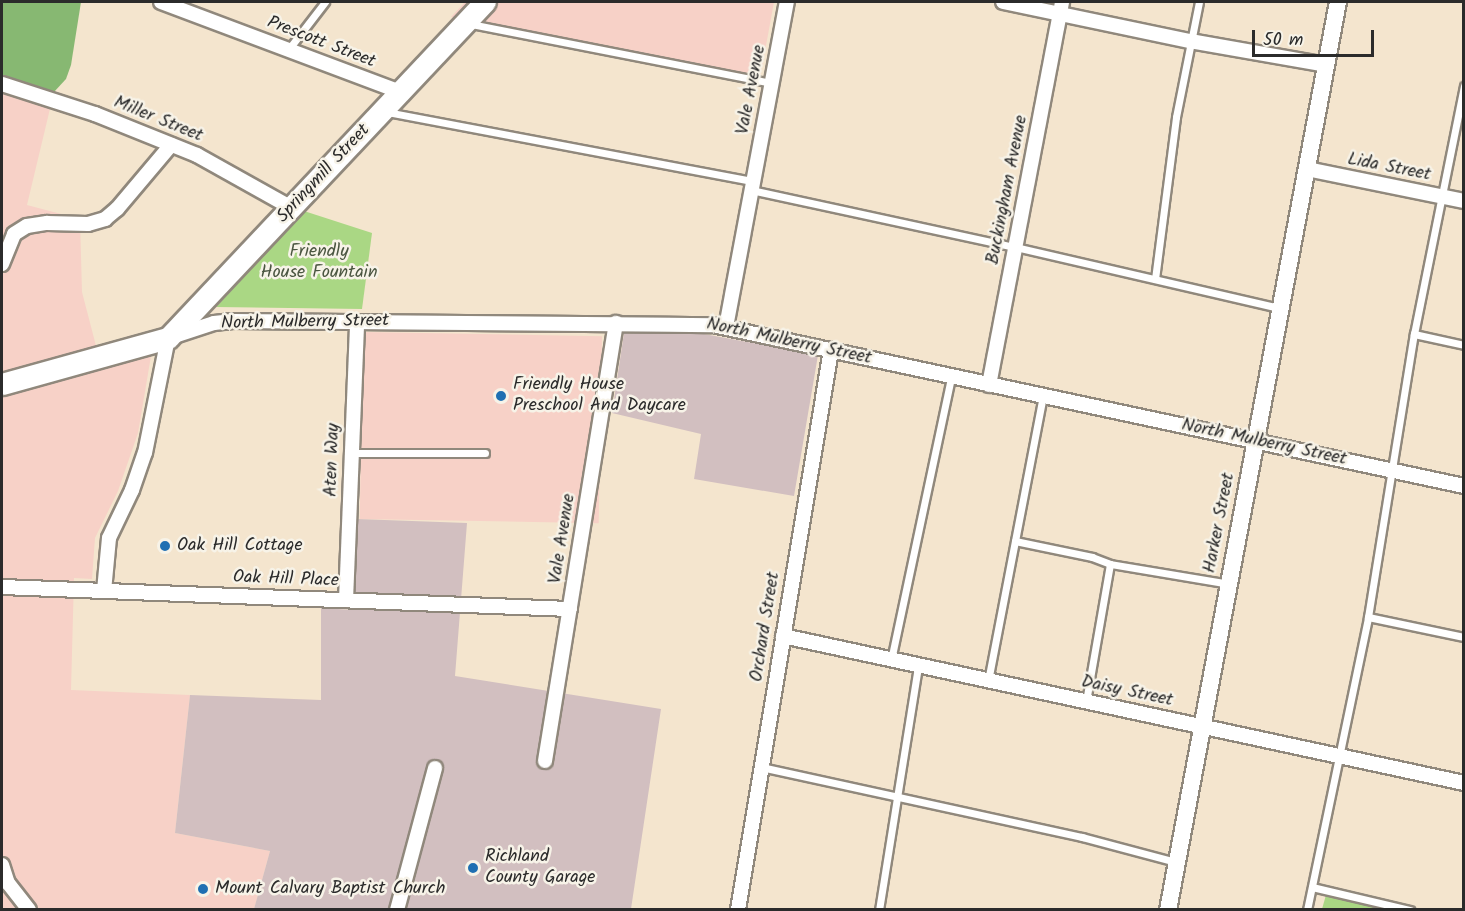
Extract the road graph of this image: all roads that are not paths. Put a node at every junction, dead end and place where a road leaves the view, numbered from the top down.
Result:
1 (161, 2) edge
2 (325, 2) edge
3 (485, 2) edge
4 (787, 2) edge
5 (1003, 2) edge
6 (1199, 2) edge
7 (1338, 2) edge
8 (1061, 7) edge
9 (465, 23) junction
10 (1190, 41) junction
11 (288, 50) junction
12 (1326, 65) junction
13 (771, 83) junction
14 (2, 84) edge
15 (1464, 86) edge
16 (401, 92) junction
17 (383, 111) junction
18 (171, 145) junction
19 (1307, 169) junction
20 (752, 186) junction
21 (1443, 197) junction
22 (1464, 201) edge
23 (292, 208) junction
24 (1015, 247) junction
25 (2, 264) edge
26 (1155, 279) junction
27 (1281, 308) junction
28 (357, 322) junction
29 (616, 323) junction
30 (726, 327) junction
31 (1414, 334) junction
32 (168, 338) junction
33 (1464, 345) edge
34 (831, 350) junction
35 (951, 377) junction
36 (2, 384) edge
37 (989, 384) junction
38 (1043, 396) junction
39 (1255, 441) junction
40 (352, 453) junction
41 (485, 453) dead end
42 (1392, 470) junction
43 (1464, 486) edge
44 (1015, 541) junction
45 (1110, 564) junction
46 (1229, 584) junction
47 (2, 587) edge
48 (104, 591) junction
49 (346, 600) junction
50 (570, 609) junction
51 (1368, 617) junction
52 (783, 636) junction
53 (1464, 637) edge
54 (891, 660) junction
55 (918, 666) junction
56 (988, 681) junction
57 (1086, 702) junction
58 (1202, 727) junction
59 (1338, 756) junction
60 (545, 761) dead end
61 (761, 767) junction
62 (435, 768) dead end
63 (1464, 783) edge
64 (898, 797) junction
65 (1176, 862) junction
66 (2, 865) edge
67 (1312, 887) junction
68 (29, 909) edge
69 (397, 909) edge
70 (738, 909) edge
71 (879, 909) edge
72 (1168, 909) edge
73 (1307, 909) edge
74 (1410, 909) edge

1 - 11 street, Prescott Street
2 - 11 lane
3 - 9 main road, Springmill Street
4 - 13 street, Vale Avenue
5 - 8 street
6 - 10 lane
7 - 12 street, Harker Street
8 - 10 street
8 - 24 street, Buckingham Avenue
9 - 13 lane
9 - 16 main road, Springmill Street
10 - 12 street
10 - 26 lane
11 - 16 street, Prescott Street
12 - 19 street, Harker Street
13 - 20 street, Vale Avenue
14 - 18 street, Miller Street
15 - 21 lane
16 - 17 main road, Springmill Street
17 - 20 lane
17 - 23 main road, Springmill Street
18 - 23 street, Miller Street
18 - 25 street
19 - 21 street, Lida Street
19 - 27 street, Harker Street
20 - 24 lane
20 - 30 street, Vale Avenue
21 - 22 street, Lida Street
21 - 31 lane
23 - 32 main road, Springmill Street
24 - 26 lane
24 - 37 street, Buckingham Avenue
26 - 27 lane
27 - 39 street, Harker Street
28 - 29 street, North Mulberry Street
28 - 32 street, North Mulberry Street
28 - 40 street, Aten Way
29 - 30 street, North Mulberry Street
29 - 50 street, Vale Avenue
30 - 34 street, North Mulberry Street
31 - 33 lane
31 - 42 lane
32 - 36 main road, North Mulberry Street
32 - 48 street
34 - 35 street, North Mulberry Street
34 - 52 street, Orchard Street
35 - 37 street, North Mulberry Street
35 - 54 lane
37 - 38 street, North Mulberry Street
38 - 39 street, North Mulberry Street
38 - 44 lane
39 - 42 street, North Mulberry Street
39 - 46 street, Harker Street
40 - 41 lane
40 - 49 street, Aten Way
42 - 43 street, North Mulberry Street
42 - 51 lane
44 - 45 lane
44 - 56 lane
45 - 46 lane
45 - 57 lane
46 - 58 street, Harker Street
47 - 48 street, Oak Hill Place
48 - 49 street, Oak Hill Place
49 - 50 street, Oak Hill Place
50 - 60 street, Vale Avenue
51 - 53 lane
51 - 59 lane
52 - 54 street, Daisy Street
52 - 61 street, Orchard Street
54 - 55 street, Daisy Street
55 - 56 street, Daisy Street
55 - 64 lane
56 - 57 street, Daisy Street
57 - 58 street, Daisy Street
58 - 59 street, Daisy Street
58 - 65 street, Harker Street
59 - 63 street, Daisy Street
59 - 67 lane
61 - 64 lane
61 - 70 street, Orchard Street
62 - 69 street
64 - 65 lane
64 - 71 lane
65 - 72 street, Harker Street
66 - 68 street
67 - 73 lane
67 - 74 lane

